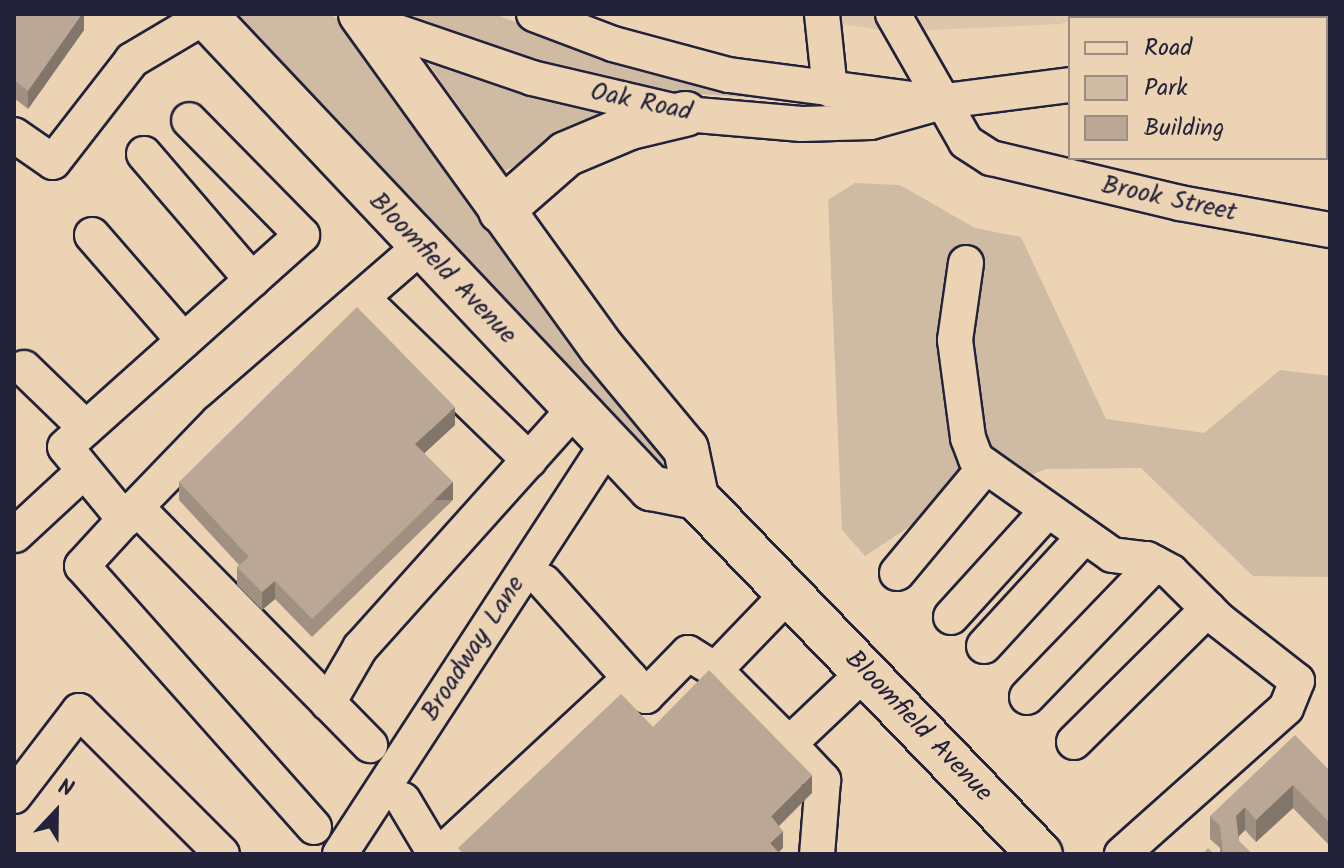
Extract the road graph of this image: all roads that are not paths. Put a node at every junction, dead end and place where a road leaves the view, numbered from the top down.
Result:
1 (822, 14) edge
2 (893, 14) edge
3 (205, 15) edge
4 (361, 17) edge
5 (548, 17) edge
6 (1068, 85) edge
7 (830, 90) junction
8 (940, 103) junction
9 (685, 114) junction
10 (189, 120) dead end
11 (14, 135) edge
12 (144, 154) dead end
13 (501, 211) junction
14 (1330, 230) edge
15 (92, 235) dead end
16 (420, 247) junction
17 (966, 263) dead end
18 (252, 280) junction
19 (362, 298) junction
20 (184, 341) junction
21 (24, 368) dead end
22 (575, 408) junction
23 (86, 428) junction
24 (608, 443) junction
25 (529, 460) junction
26 (986, 466) junction
27 (84, 471) junction
28 (696, 497) junction
29 (1047, 511) junction
30 (130, 513) junction
31 (15, 535) edge
32 (1084, 537) junction
33 (1155, 564) junction
34 (897, 573) dead end
35 (544, 582) dead end
36 (789, 593) junction
37 (1208, 609) junction
38 (951, 617) dead end
39 (984, 646) dead end
40 (715, 670) junction
41 (865, 672) junction
42 (630, 678) junction
43 (1027, 697) dead end
44 (328, 703) junction
45 (1074, 742) dead end
46 (789, 744) junction
47 (370, 745) dead end
48 (14, 796) edge
49 (403, 800) dead end
50 (314, 827) dead end
51 (222, 854) edge
52 (340, 854) edge
53 (438, 854) edge
54 (817, 854) edge
55 (1040, 854) edge
56 (1122, 854) edge

1 - 7 street
2 - 8 street, Brook Street
3 - 11 street
3 - 16 main road, Bloomfield Avenue
4 - 9 street, Oak Road
4 - 13 main road
5 - 7 street, Oak Road
6 - 8 street, Oak Road
7 - 8 street, Oak Road
8 - 9 street, Oak Road
8 - 14 street, Brook Street
9 - 13 main road
10 - 18 street
12 - 18 street
13 - 28 main road
15 - 20 street
16 - 19 street
16 - 22 main road, Bloomfield Avenue
17 - 26 street
18 - 20 street
19 - 25 street
19 - 30 street
20 - 23 street
21 - 23 street
22 - 24 main road, Bloomfield Avenue
22 - 25 street
23 - 27 street
24 - 28 main road, Bloomfield Avenue
24 - 52 street, Broadway Lane
25 - 44 street
26 - 29 street
26 - 34 street
27 - 30 street
27 - 31 street
28 - 36 main road, Bloomfield Avenue
29 - 32 street
29 - 38 street
30 - 44 street
30 - 50 street
32 - 33 street
32 - 39 street
33 - 37 street
33 - 43 street
35 - 42 street
36 - 40 street
36 - 41 main road, Bloomfield Avenue
37 - 45 street
37 - 56 street
40 - 42 street
40 - 46 street
41 - 46 street
41 - 55 main road, Bloomfield Avenue
42 - 53 street
44 - 47 street
46 - 54 street
48 - 51 street
49 - 53 street

